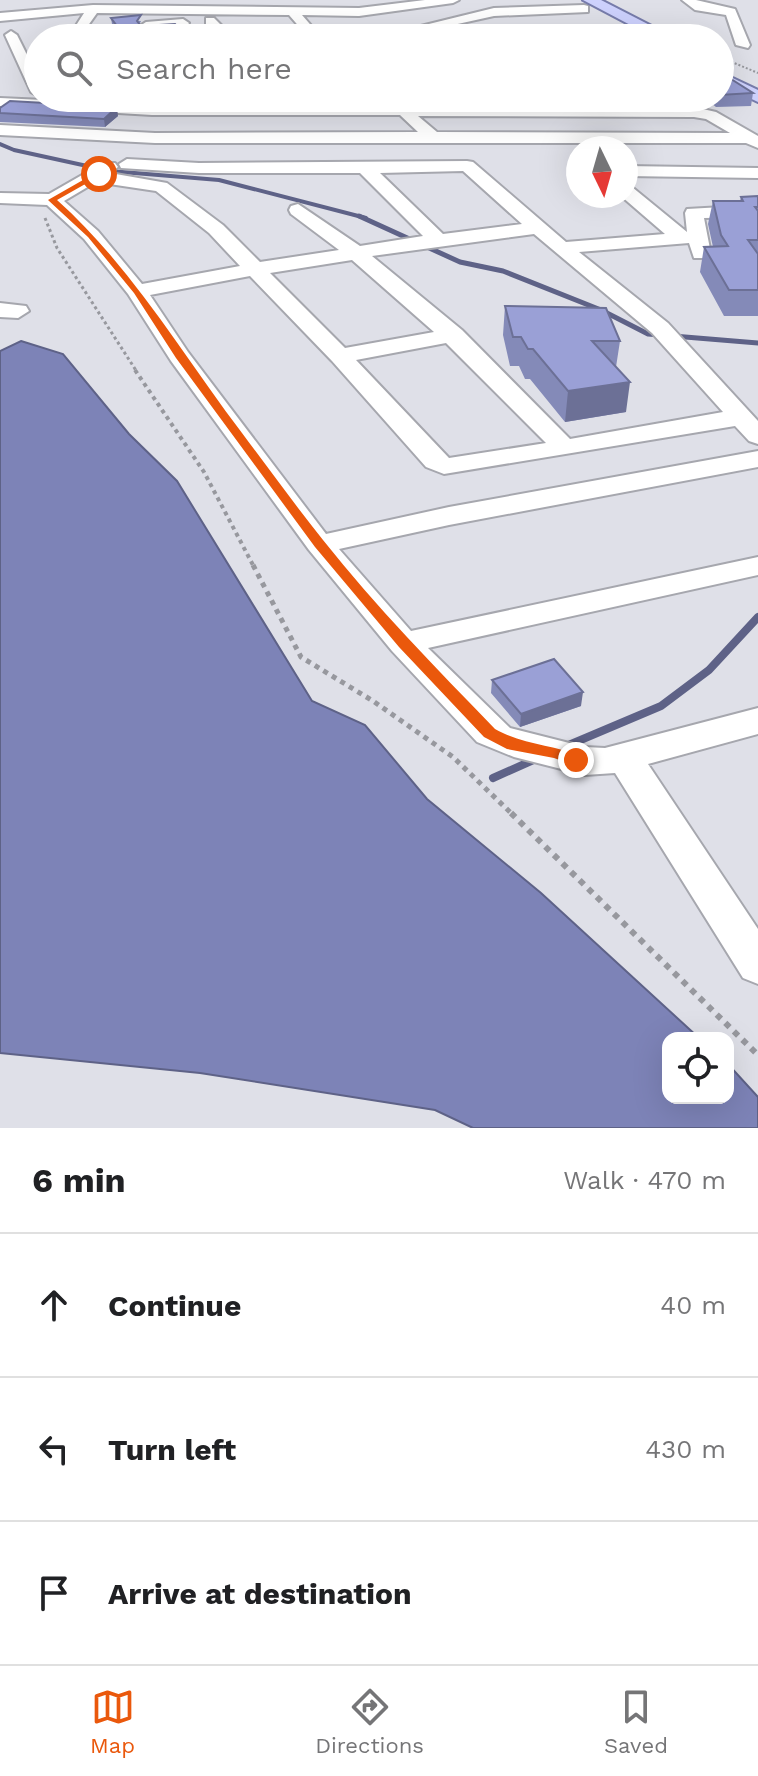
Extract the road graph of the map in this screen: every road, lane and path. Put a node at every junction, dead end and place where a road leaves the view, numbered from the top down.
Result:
1 (453, 0) edge
2 (566, 0) edge
3 (688, 0) edge
4 (738, 0) edge
5 (584, 4) edge
6 (129, 8) junction
7 (93, 9) junction
8 (730, 11) junction
9 (294, 12) junction
10 (0, 17) edge
11 (210, 21) junction
12 (83, 24) edge
13 (144, 24) edge
14 (172, 24) edge
15 (213, 24) edge
16 (304, 24) edge
17 (358, 24) edge
18 (390, 24) edge
19 (408, 24) edge
20 (618, 24) edge
21 (625, 24) edge
22 (633, 24) edge
23 (12, 35) edge
24 (744, 46) edge
25 (24, 61) edge
26 (734, 65) edge
27 (734, 65) edge
28 (758, 75) edge
29 (16, 80) dead end
30 (734, 80) edge
31 (734, 82) edge
32 (24, 85) edge
33 (758, 89) edge
34 (24, 97) edge
35 (758, 97) edge
36 (0, 102) edge
37 (133, 112) edge
38 (406, 112) edge
39 (662, 112) edge
40 (0, 130) edge
41 (433, 137) junction
42 (557, 137) junction
43 (155, 138) junction
44 (756, 140) edge
45 (566, 144) edge
46 (467, 166) junction
47 (365, 168) junction
48 (105, 170) junction
49 (638, 171) edge
50 (712, 172) junction
51 (758, 173) edge
52 (0, 198) edge
53 (638, 200) edge
54 (749, 200) edge
55 (54, 201) junction
56 (298, 210) dead end
57 (538, 228) junction
58 (689, 238) junction
59 (425, 242) junction
60 (561, 248) junction
61 (358, 252) junction
62 (704, 265) edge
63 (255, 269) junction
64 (137, 291) junction
65 (454, 335) junction
66 (340, 356) junction
67 (740, 417) junction
68 (758, 436) edge
69 (565, 448) junction
70 (758, 459) edge
71 (319, 544) junction
72 (758, 566) edge
73 (404, 643) junction
74 (758, 721) edge
75 (625, 758) junction
76 (758, 965) edge
77 (758, 1055) edge

1 - 18 street
2 - 5 main road
3 - 8 street
4 - 8 street
5 - 19 street
5 - 20 main road
5 - 21 main road
5 - 22 main road
6 - 7 street
6 - 9 street
6 - 13 street
7 - 10 street
7 - 12 street
8 - 24 street
9 - 11 street
9 - 16 street
9 - 17 street
11 - 14 street
11 - 15 street
23 - 25 street
26 - 28 main road
27 - 28 path
29 - 32 street
30 - 33 main road
31 - 35 main road
34 - 36 street
37 - 43 street
38 - 41 street
39 - 44 street
40 - 43 street
41 - 42 street
41 - 43 street
41 - 46 street
42 - 44 street
42 - 45 street
43 - 48 street
46 - 47 street
46 - 57 street
47 - 48 street
47 - 59 street
48 - 55 street
48 - 63 street
49 - 50 street
50 - 51 street
50 - 54 street
52 - 55 street
53 - 58 street
54 - 58 street
55 - 64 street
55 - 77 path
56 - 61 street
57 - 59 street
57 - 60 street
58 - 60 street
58 - 62 street
59 - 61 street
60 - 67 street
61 - 63 street
61 - 65 street
63 - 64 street
63 - 66 street
64 - 71 street
65 - 66 street
65 - 69 street
66 - 69 street
67 - 68 street
67 - 69 street
70 - 71 street
71 - 73 street
72 - 73 street
73 - 75 street
74 - 75 street
75 - 76 street

